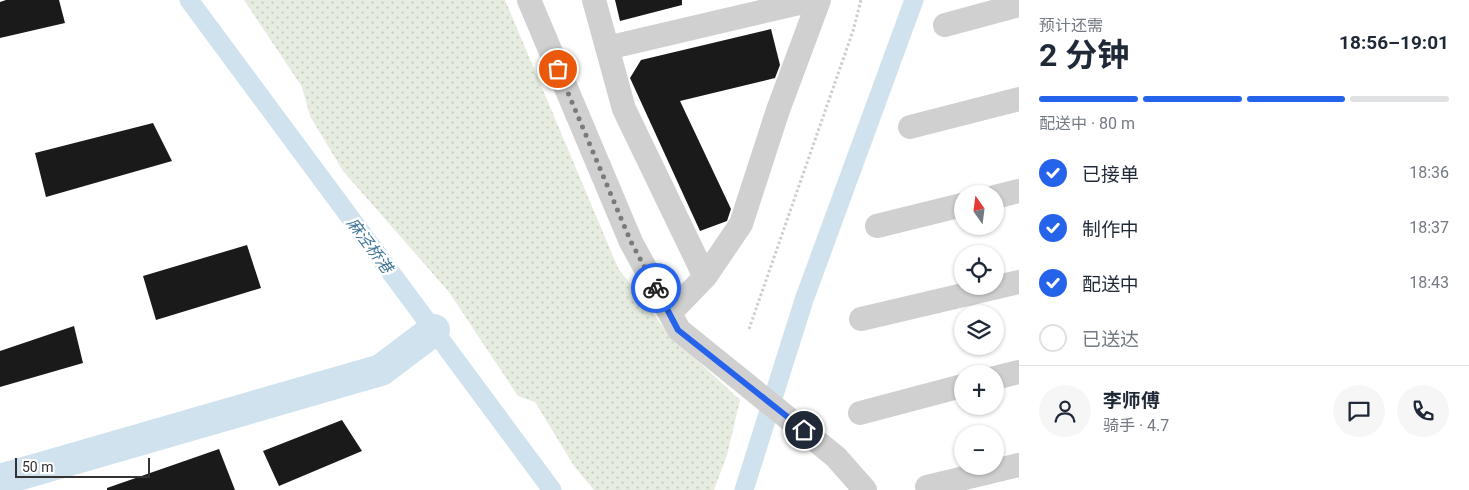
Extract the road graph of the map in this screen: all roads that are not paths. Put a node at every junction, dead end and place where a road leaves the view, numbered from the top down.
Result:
1 (529, 0) edge
2 (594, 0) edge
3 (812, 0) edge
4 (819, 0) edge
5 (772, 4) edge
6 (1019, 5) edge
7 (945, 25) dead end
8 (606, 48) junction
9 (1019, 99) edge
10 (910, 127) dead end
11 (1019, 191) edge
12 (1004, 195) edge
13 (954, 207) edge
14 (877, 226) dead end
15 (705, 277) junction
16 (1019, 282) edge
17 (670, 313) junction
18 (861, 319) dead end
19 (1019, 372) edge
20 (1004, 376) edge
21 (954, 388) edge
22 (860, 413) dead end
23 (1019, 464) edge
24 (927, 487) dead end
25 (865, 490) edge

1 - 17 street
2 - 8 street
3 - 5 street
4 - 15 street
5 - 8 street
6 - 7 street
8 - 15 street
9 - 10 street
11 - 12 street
13 - 14 street
15 - 17 street
16 - 18 street
17 - 25 street
19 - 20 street
21 - 22 street
23 - 24 street

